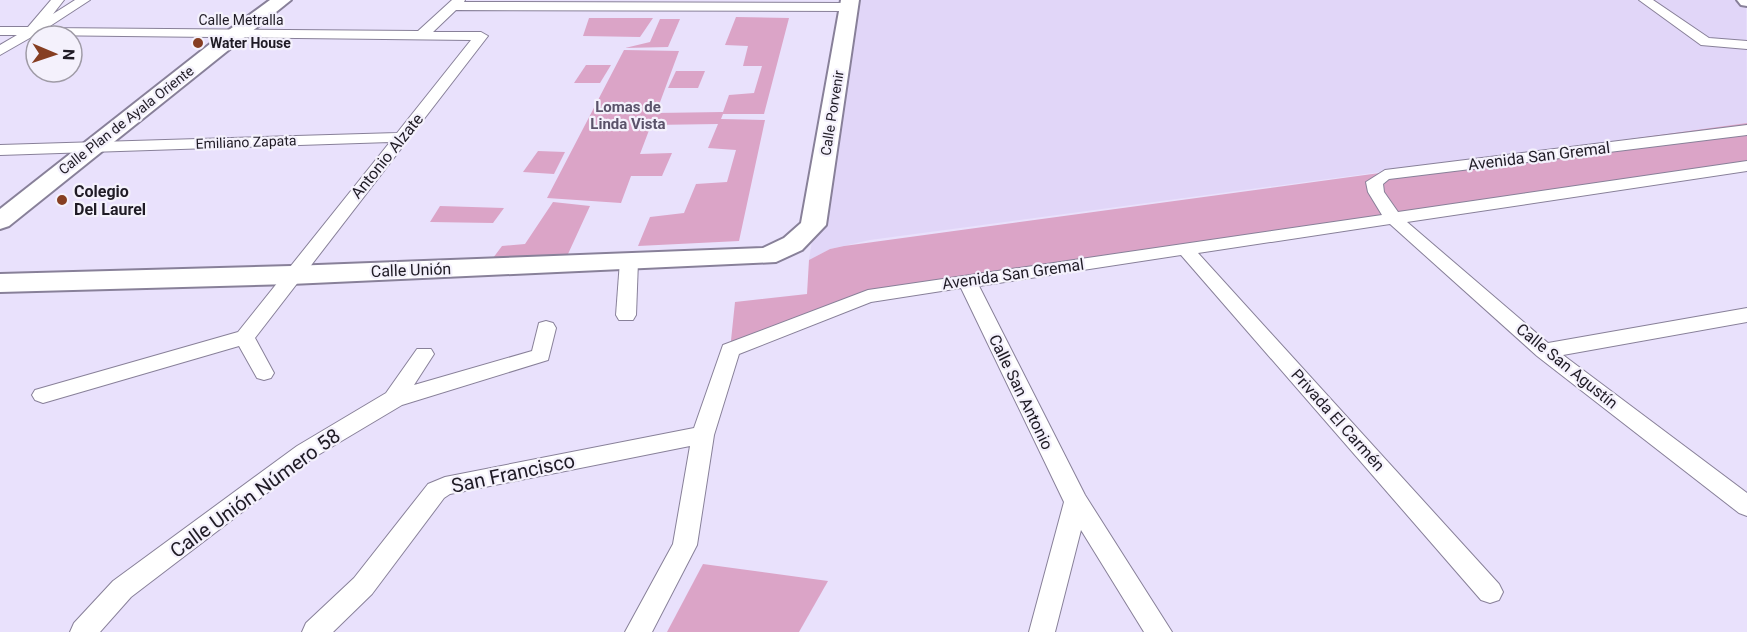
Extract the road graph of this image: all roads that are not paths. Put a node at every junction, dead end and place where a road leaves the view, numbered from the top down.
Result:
1 (58, 0) edge
2 (84, 0) edge
3 (282, 0) edge
4 (1646, 0) edge
5 (456, 3) edge
6 (667, 3) edge
7 (849, 4) edge
8 (38, 24) edge
9 (45, 24) edge
10 (0, 31) edge
11 (24, 33) edge
12 (84, 33) edge
13 (234, 34) junction
14 (421, 36) junction
15 (481, 36) joint
16 (24, 37) edge
17 (1747, 45) edge
18 (0, 51) edge
19 (1747, 130) edge
20 (402, 137) junction
21 (91, 147) junction
22 (0, 150) edge
23 (1747, 166) edge
24 (1393, 218) junction
25 (0, 221) edge
26 (813, 225) joint
27 (1185, 249) junction
28 (629, 261) junction
29 (291, 275) junction
30 (966, 281) junction
31 (0, 284) edge
32 (626, 315) dead end
33 (1747, 315) edge
34 (546, 328) dead end
35 (245, 337) junction
36 (1544, 351) junction
37 (424, 354) dead end
38 (264, 374) dead end
39 (43, 395) dead end
40 (394, 399) junction
41 (703, 435) junction
42 (1076, 502) junction
43 (1747, 506) edge
44 (1490, 592) dead end
45 (83, 632) edge
46 (315, 632) edge
47 (638, 632) edge
48 (1042, 632) edge
49 (1159, 632) edge

1 - 8 street
2 - 9 street
3 - 13 street, Calle Plan de Ayala Oriente
4 - 17 street
5 - 6 street
5 - 14 street
6 - 7 street
7 - 26 street, Calle Porvenir
10 - 11 street, Calle Metralla
12 - 13 street, Calle Metralla
13 - 14 street, Calle Metralla
13 - 21 street, Calle Plan de Ayala Oriente
14 - 15 street, Calle Metralla
15 - 20 street, Antonio Alzate
16 - 18 street
19 - 24 street, Avenida San Gremal
20 - 21 street, Emiliano Zapata
20 - 29 street, Antonio Alzate
21 - 22 street, Emiliano Zapata
21 - 25 street, Calle Plan de Ayala Oriente
23 - 24 street, Avenida San Gremal
24 - 27 street, Avenida San Gremal
24 - 36 street, Calle San Agustín
26 - 28 street, Calle Unión
27 - 30 street, Avenida San Gremal
27 - 44 street, Privada El Carmén
28 - 29 street, Calle Unión
28 - 32 street
29 - 31 street, Calle Unión
29 - 35 street
30 - 41 street, Avenida San Gremal
30 - 42 street, Calle San Antonio
33 - 36 street
34 - 40 street
35 - 38 street
35 - 39 street
36 - 43 street, Calle San Agustín
37 - 40 street, Calle Unión Número 58
40 - 45 street, Calle Unión Número 58
41 - 46 street, San Francisco
41 - 47 street
42 - 48 street
42 - 49 street, Calle San Antonio

